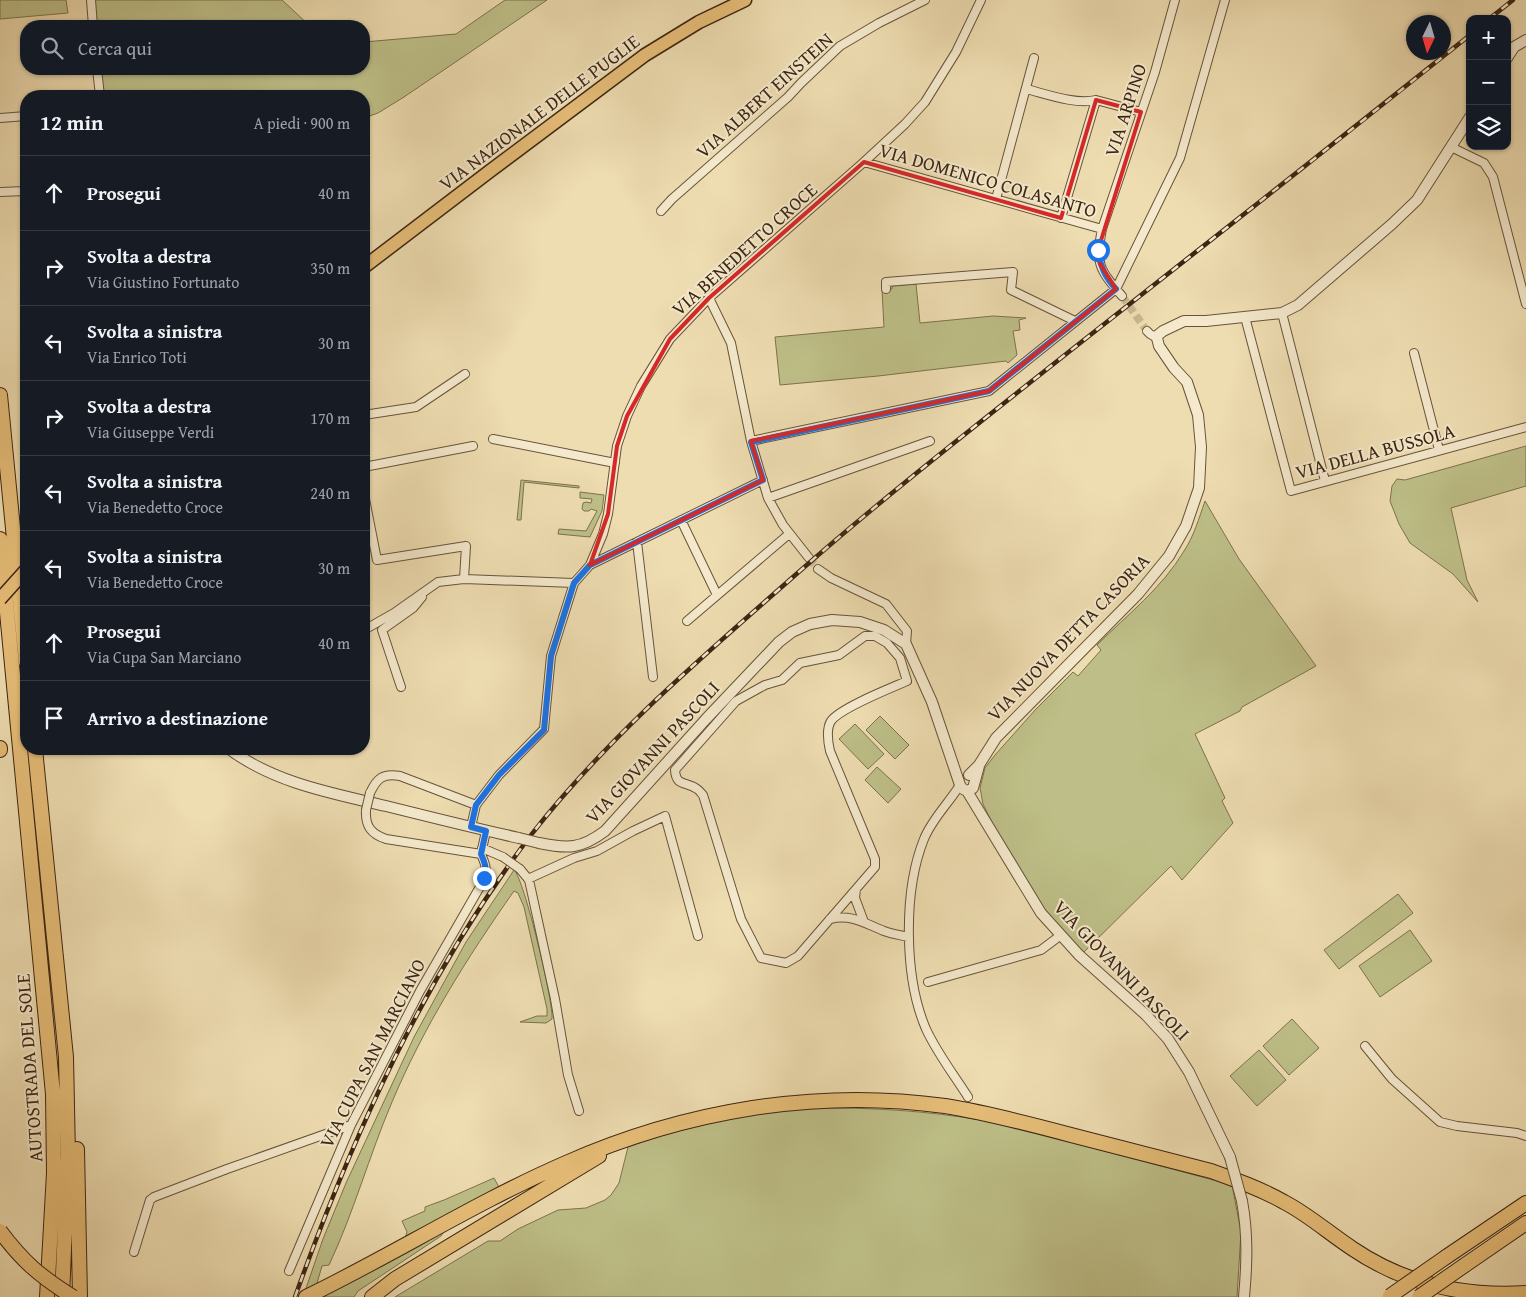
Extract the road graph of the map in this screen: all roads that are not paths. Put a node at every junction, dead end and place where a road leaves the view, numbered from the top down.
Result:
1 (91, 0) edge
2 (745, 0) edge
3 (925, 0) edge
4 (981, 0) edge
5 (1175, 0) edge
6 (1225, 0) edge
7 (93, 20) edge
8 (1526, 40) edge
9 (1511, 52) edge
10 (1034, 58) dead end
11 (98, 75) edge
12 (1026, 88) junction
13 (99, 90) edge
14 (1096, 100) junction
15 (1141, 112) junction
16 (20, 116) edge
17 (0, 118) edge
18 (1466, 123) edge
19 (1451, 147) junction
20 (864, 162) junction
21 (0, 187) edge
22 (20, 191) edge
23 (0, 192) edge
24 (996, 199) junction
25 (661, 211) dead end
26 (1061, 218) junction
27 (1102, 229) junction
28 (370, 262) edge
29 (886, 289) dead end
30 (1116, 289) junction
31 (1122, 296) tunnel mouth
32 (709, 298) junction
33 (1526, 304) edge
34 (1282, 313) junction
35 (1245, 317) junction
36 (1075, 321) junction
37 (1148, 331) tunnel mouth
38 (1157, 338) junction
39 (1414, 353) dead end
40 (465, 374) dead end
41 (0, 395) edge
42 (370, 414) edge
43 (1526, 427) edge
44 (493, 439) dead end
45 (930, 441) dead end
46 (751, 442) junction
47 (473, 446) dead end
48 (1439, 450) junction
49 (614, 463) junction
50 (370, 466) edge
51 (763, 480) junction
52 (1325, 481) junction
53 (768, 498) junction
54 (681, 520) junction
55 (370, 524) edge
56 (789, 534) junction
57 (0, 539) edge
58 (637, 542) junction
59 (808, 558) tunnel mouth
60 (590, 565) junction
61 (818, 569) tunnel mouth
62 (20, 577) edge
63 (464, 579) junction
64 (574, 583) junction
65 (426, 591) junction
66 (717, 595) junction
67 (0, 599) edge
68 (20, 600) edge
69 (687, 621) dead end
70 (370, 627) edge
71 (906, 644) junction
72 (653, 677) dead end
73 (402, 687) dead end
74 (20, 748) edge
75 (21, 755) edge
76 (36, 755) edge
77 (239, 755) edge
78 (967, 783) junction
79 (476, 805) junction
80 (471, 827) junction
81 (486, 831) junction
82 (481, 851) junction
83 (528, 879) junction
84 (856, 888) junction
85 (830, 919) junction
86 (864, 922) junction
87 (1061, 935) junction
88 (698, 936) dead end
89 (908, 937) junction
90 (928, 982) dead end
91 (1365, 1046) dead end
92 (66, 1074) junction
93 (968, 1097) dead end
94 (579, 1111) dead end
95 (351, 1125) junction
96 (634, 1136) junction
97 (1526, 1136) edge
98 (1526, 1204) edge
99 (1526, 1223) edge
100 (0, 1231) edge
101 (134, 1252) dead end
102 (289, 1271) dead end
103 (1526, 1293) edge
104 (47, 1297) edge
105 (62, 1297) edge
106 (73, 1297) edge
107 (80, 1297) edge
108 (306, 1297) edge
109 (372, 1297) edge
110 (1244, 1297) edge
111 (1389, 1297) edge
112 (1419, 1297) edge

1 - 7 street
2 - 28 main road, VIA NAZIONALE DELLE PUGLIE
3 - 25 street, VIA ALBERT EINSTEIN
4 - 20 street, VIA BENEDETTO CROCE
5 - 15 street, VIA ARPINO
6 - 30 street
8 - 9 street
10 - 12 street
11 - 13 street
12 - 14 street
12 - 24 street
14 - 15 street
14 - 26 street
15 - 27 street, VIA ARPINO
16 - 17 street
18 - 19 street
19 - 33 street
19 - 34 street
20 - 24 street, VIA DOMENICO COLASANTO
20 - 32 street, VIA BENEDETTO CROCE
21 - 23 street
22 - 23 street
24 - 26 street, VIA DOMENICO COLASANTO
26 - 27 street, VIA DOMENICO COLASANTO
27 - 30 street, VIA ARPINO
29 - 36 street
30 - 31 street, VIA ARPINO
30 - 36 street
32 - 46 street
32 - 49 street, VIA BENEDETTO CROCE
34 - 35 street
34 - 52 street
35 - 38 street
35 - 52 street, VIA DELLA BUSSOLA
36 - 46 street
37 - 38 street
38 - 78 street, VIA NUOVA DETTA CASORIA
39 - 48 street
40 - 42 street
41 - 68 highway
43 - 48 street, VIA DELLA BUSSOLA
44 - 49 street
45 - 53 street
46 - 51 street
47 - 50 street
48 - 52 street, VIA DELLA BUSSOLA
49 - 60 street, VIA BENEDETTO CROCE
51 - 53 street
51 - 54 street
53 - 56 street
54 - 58 street
54 - 66 street
55 - 63 street
56 - 59 street
56 - 66 street
57 - 74 highway, AUTOSTRADA DEL SOLE
58 - 60 street
58 - 72 street
60 - 64 street, VIA BENEDETTO CROCE
61 - 71 street
62 - 67 main road, bridge
63 - 64 street
63 - 65 street
64 - 79 street, VIA BENEDETTO CROCE
65 - 70 street
65 - 73 street
66 - 69 street
71 - 78 street, VIA GIOVANNI PASCOLI
71 - 81 street, VIA GIOVANNI PASCOLI, bridge
75 - 104 highway, AUTOSTRADA DEL SOLE
76 - 92 highway, AUTOSTRADA DEL SOLE
77 - 80 street, VIA GIOVANNI PASCOLI
78 - 87 street, VIA GIOVANNI PASCOLI
78 - 89 street
79 - 80 street, VIA BENEDETTO CROCE
79 - 82 street, bridge
80 - 81 street, VIA GIOVANNI PASCOLI
81 - 82 street
82 - 83 street, bridge
82 - 95 street, VIA CUPA SAN MARCIANO
83 - 88 street
83 - 94 street
84 - 85 street
84 - 85 street
84 - 86 street
85 - 86 street
86 - 89 street
87 - 90 street
87 - 110 street, VIA GIOVANNI PASCOLI, bridge
89 - 93 street
91 - 97 street
92 - 105 highway, AUTOSTRADA DEL SOLE
92 - 107 highway
95 - 101 street
95 - 102 street, VIA CUPA SAN MARCIANO
96 - 103 highway
96 - 108 highway
96 - 109 highway
98 - 111 highway, bridge
99 - 112 highway, bridge
100 - 106 highway, bridge

